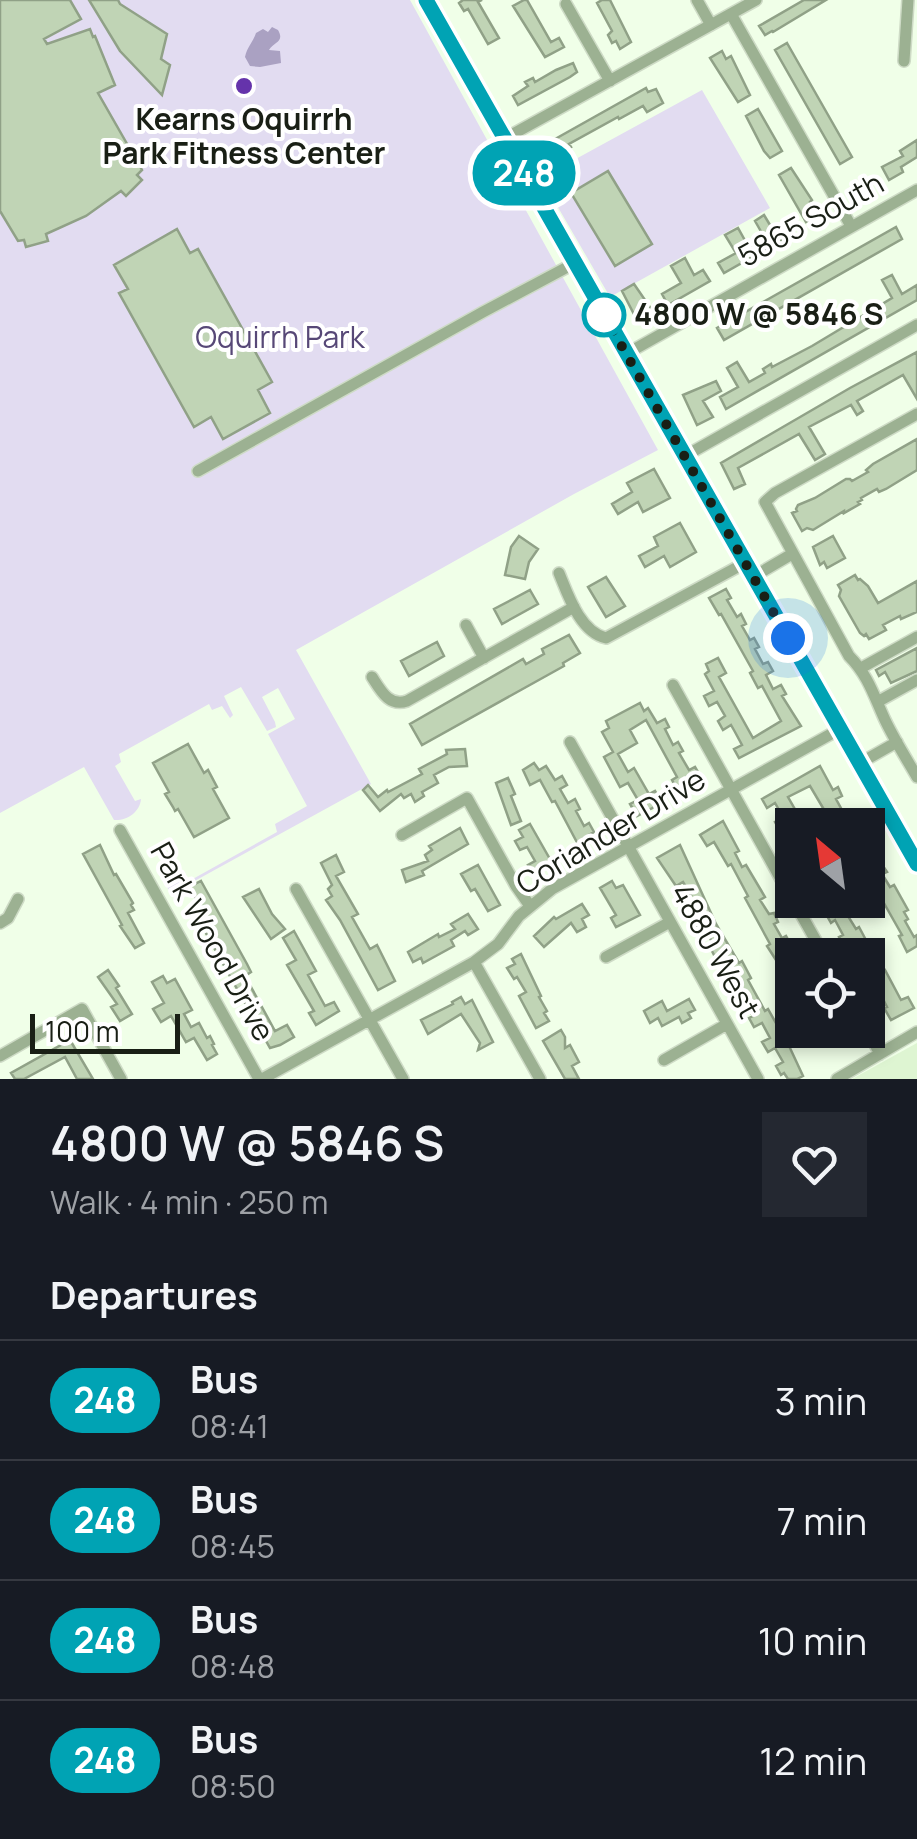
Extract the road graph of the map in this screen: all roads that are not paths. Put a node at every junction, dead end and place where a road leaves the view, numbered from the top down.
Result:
1 (426, 0) edge
2 (697, 0) edge
3 (756, 0) edge
4 (908, 0) edge
5 (566, 4) dead end
6 (730, 14) junction
7 (711, 25) junction
8 (904, 61) dead end
9 (610, 81) junction
10 (504, 138) junction
11 (917, 190) edge
12 (851, 226) junction
13 (575, 264) junction
14 (917, 325) edge
15 (626, 354) junction
16 (917, 414) edge
17 (684, 456) junction
18 (198, 471) dead end
19 (792, 554) junction
20 (749, 570) junction
21 (559, 573) dead end
22 (574, 608) junction
23 (466, 625) dead end
24 (917, 637) edge
25 (484, 658) junction
26 (861, 668) junction
27 (372, 677) dead end
28 (917, 680) edge
29 (674, 684) dead end
30 (879, 701) junction
31 (840, 729) junction
32 (570, 742) dead end
33 (897, 742) junction
34 (860, 764) junction
35 (917, 777) edge
36 (731, 790) junction
37 (120, 830) dead end
38 (402, 835) dead end
39 (628, 846) junction
40 (917, 864) edge
41 (775, 867) edge
42 (296, 889) dead end
43 (18, 899) dead end
44 (530, 906) junction
45 (670, 922) junction
46 (0, 923) edge
47 (606, 957) dead end
48 (474, 962) junction
49 (370, 1020) junction
50 (727, 1024) junction
51 (917, 1032) edge
52 (876, 1048) edge
53 (880, 1054) junction
54 (0, 1056) edge
55 (664, 1060) dead end
56 (122, 1079) edge
57 (261, 1079) edge
58 (403, 1079) edge
59 (540, 1079) edge
60 (758, 1079) edge
61 (837, 1079) edge

1 - 10 main road
2 - 7 street
3 - 6 street
4 - 8 street
5 - 9 street
6 - 7 street
6 - 12 street
7 - 9 street
9 - 10 street
10 - 13 main road
11 - 12 street, 5865 South
12 - 15 street, 5865 South
13 - 15 main road
13 - 18 street
14 - 17 street
15 - 17 main road
16 - 19 street
17 - 20 main road
19 - 20 street
19 - 26 street
20 - 22 street
20 - 31 main road
21 - 22 street
22 - 25 street
23 - 25 street
24 - 26 street
25 - 27 street
26 - 30 street
28 - 30 street
29 - 36 street
30 - 33 street
31 - 34 main road
31 - 36 street, Coriander Drive
32 - 39 street, 4880 West
33 - 34 street
33 - 35 street
34 - 40 main road
36 - 39 street, Coriander Drive
36 - 41 street
37 - 57 street, Park Wood Drive
38 - 44 street
39 - 44 street, Coriander Drive
39 - 45 street, 4880 West
42 - 49 street
43 - 46 street
44 - 48 street, Coriander Drive
45 - 47 street
45 - 50 street, 4880 West
48 - 49 street, Coriander Drive
48 - 59 street
49 - 57 street, Coriander Drive
49 - 58 street
50 - 55 street
50 - 60 street, 4880 West
51 - 53 street
52 - 53 street
53 - 61 street
54 - 56 street

